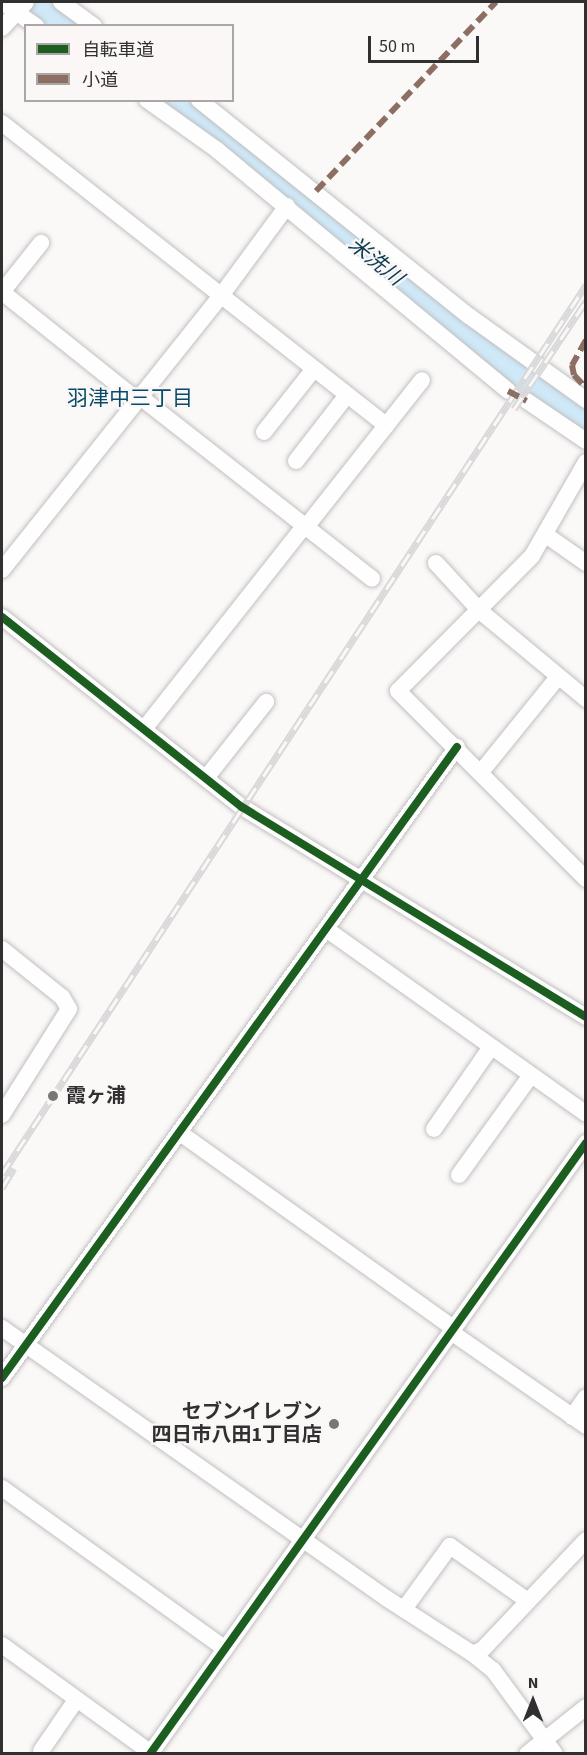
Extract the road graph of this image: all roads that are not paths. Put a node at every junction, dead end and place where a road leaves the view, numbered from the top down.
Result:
1 (61, 2) edge
2 (16, 5) edge
3 (34, 24) edge
4 (91, 24) edge
5 (2, 28) edge
6 (150, 102) edge
7 (202, 102) edge
8 (2, 123) edge
9 (287, 206) junction
10 (41, 243) dead end
11 (2, 292) edge
12 (220, 297) junction
13 (314, 369) junction
14 (422, 380) dead end
15 (508, 391) dead end
16 (348, 395) junction
17 (138, 398) junction
18 (585, 400) edge
19 (527, 401) dead end
20 (386, 425) junction
21 (264, 432) dead end
22 (585, 441) edge
23 (296, 461) dead end
24 (585, 462) edge
25 (305, 526) junction
26 (546, 535) junction
27 (436, 563) dead end
28 (585, 563) edge
29 (2, 570) edge
30 (372, 579) dead end
31 (480, 611) junction
32 (2, 617) edge
33 (558, 677) junction
34 (585, 699) edge
35 (266, 702) dead end
36 (144, 729) junction
37 (457, 747) junction
38 (481, 772) junction
39 (206, 778) junction
40 (583, 870) edge
41 (361, 880) junction
42 (326, 929) junction
43 (2, 950) edge
44 (585, 1017) edge
45 (491, 1047) junction
46 (531, 1075) junction
47 (585, 1114) edge
48 (2, 1115) edge
49 (434, 1129) dead end
50 (180, 1133) junction
51 (585, 1143) edge
52 (459, 1175) dead end
53 (2, 1328) edge
54 (452, 1330) junction
55 (27, 1343) junction
56 (2, 1378) edge
57 (585, 1397) edge
58 (578, 1421) edge
59 (2, 1488) edge
60 (303, 1539) junction
61 (585, 1540) edge
62 (528, 1601) junction
63 (404, 1609) junction
64 (2, 1645) edge
65 (225, 1649) junction
66 (473, 1654) junction
67 (76, 1700) junction
68 (585, 1707) edge
69 (550, 1747) edge
70 (41, 1751) dead end
71 (150, 1753) edge
72 (526, 1754) edge

1 - 4 street
2 - 3 street
2 - 5 street
6 - 9 street
7 - 18 street
8 - 12 street
9 - 12 street
9 - 15 street
10 - 11 street
11 - 17 street
12 - 13 street
12 - 17 street
13 - 16 street
13 - 21 street
14 - 20 street
16 - 20 street
16 - 23 street
17 - 25 street
17 - 29 street
19 - 22 street
20 - 25 street
24 - 26 street
25 - 30 street
25 - 36 street
26 - 28 street
26 - 31 street
27 - 31 street
31 - 33 street
31 - 37 street
32 - 36 street
33 - 34 street
33 - 38 street
35 - 39 street
36 - 39 street
37 - 38 street
37 - 41 street
38 - 40 street
39 - 41 street
41 - 42 street
41 - 44 street
42 - 45 street
42 - 50 street
43 - 48 street
45 - 46 street
45 - 49 street
46 - 47 street
46 - 52 street
50 - 54 street
50 - 55 street
51 - 54 street
53 - 55 street
54 - 58 street
54 - 60 street
55 - 56 street
55 - 60 street
57 - 58 street
59 - 65 street
60 - 63 street
60 - 65 street
61 - 62 street
62 - 63 street
62 - 66 street
63 - 66 street
64 - 67 street
65 - 71 street
66 - 69 street
67 - 70 street
67 - 71 street
68 - 69 street
69 - 72 street

